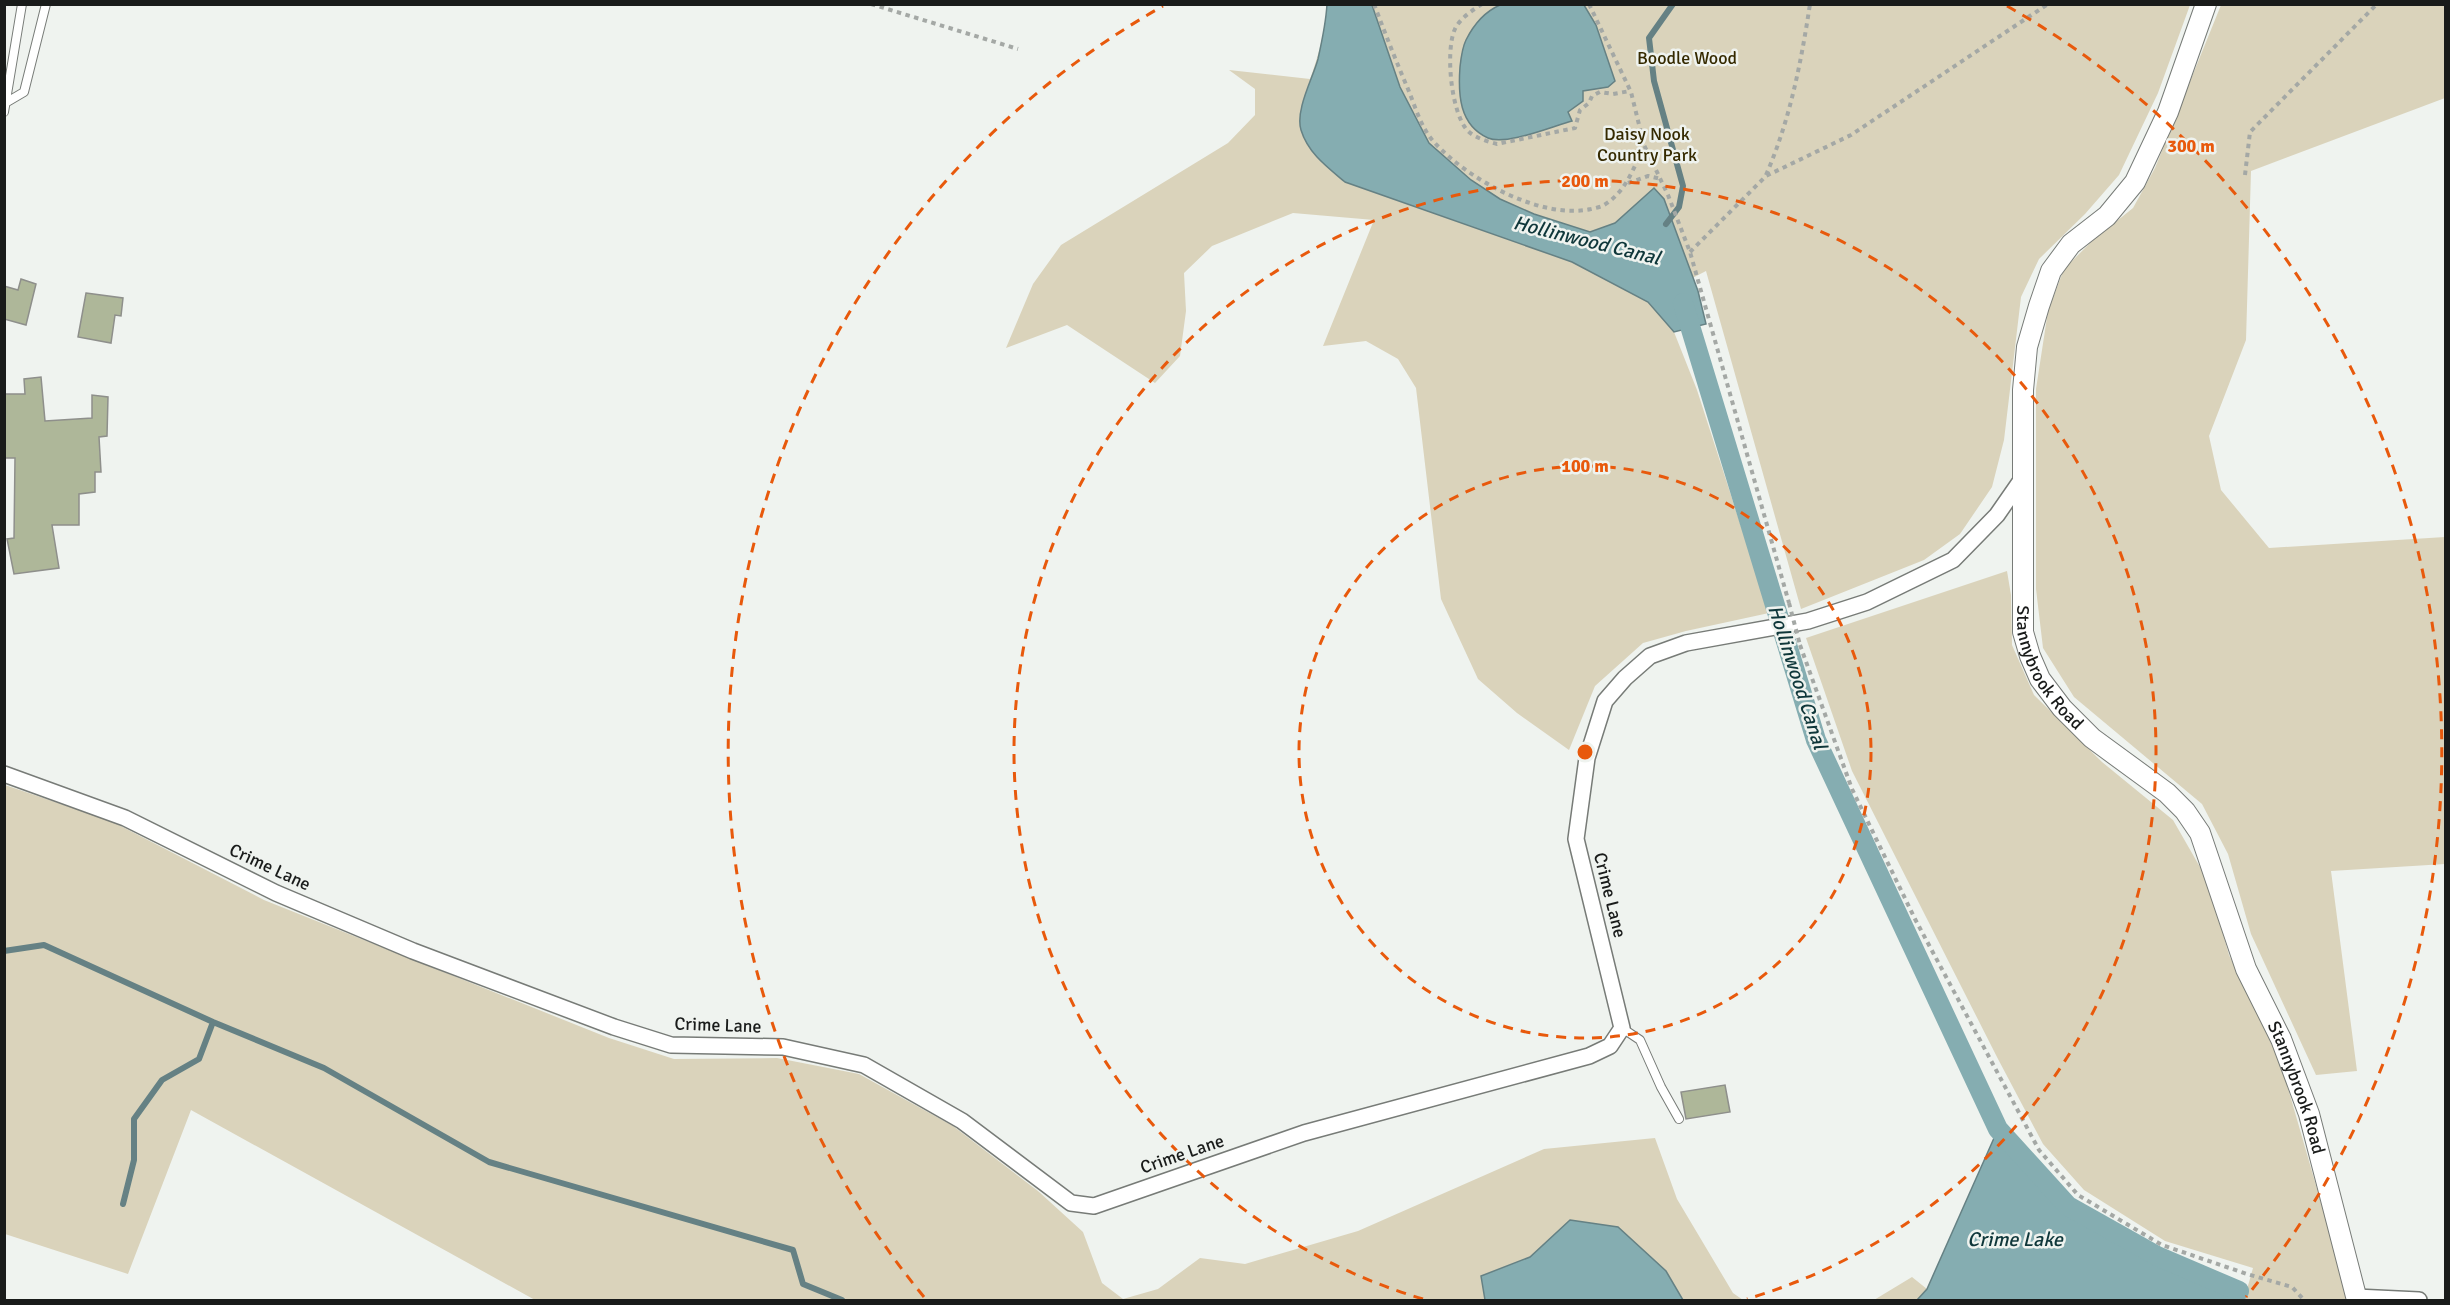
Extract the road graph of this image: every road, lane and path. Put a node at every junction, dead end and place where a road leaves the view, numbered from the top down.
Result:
1 (22, 4) edge
2 (46, 4) edge
3 (871, 4) edge
4 (1374, 4) edge
5 (1482, 4) edge
6 (1589, 4) edge
7 (1810, 4) edge
8 (2048, 4) edge
9 (2206, 4) edge
10 (2377, 4) edge
11 (1018, 49) dead end
12 (1630, 91) junction
13 (7, 102) junction
14 (4, 112) edge
15 (1644, 145) junction
16 (2245, 175) dead end
17 (1766, 176) junction
18 (1661, 179) junction
19 (1627, 183) junction
20 (1690, 252) junction
21 (2022, 479) junction
22 (4, 774) edge
23 (1622, 1028) junction
24 (1679, 1119) dead end
25 (2357, 1299) edge
26 (2304, 1300) edge
27 (2419, 1300) edge

1 - 13 lane
2 - 13 lane
3 - 11 path
4 - 19 path
5 - 12 path
6 - 12 path
7 - 17 path
8 - 17 path
9 - 21 street, Stannybrook Road
10 - 16 path
12 - 15 path
13 - 14 lane
15 - 18 path
15 - 19 path
17 - 20 path
18 - 19 path
18 - 20 path
20 - 26 path, bridge
21 - 23 street, Crime Lane
21 - 25 street, Stannybrook Road
22 - 23 street, Crime Lane
23 - 24 lane
25 - 27 street

